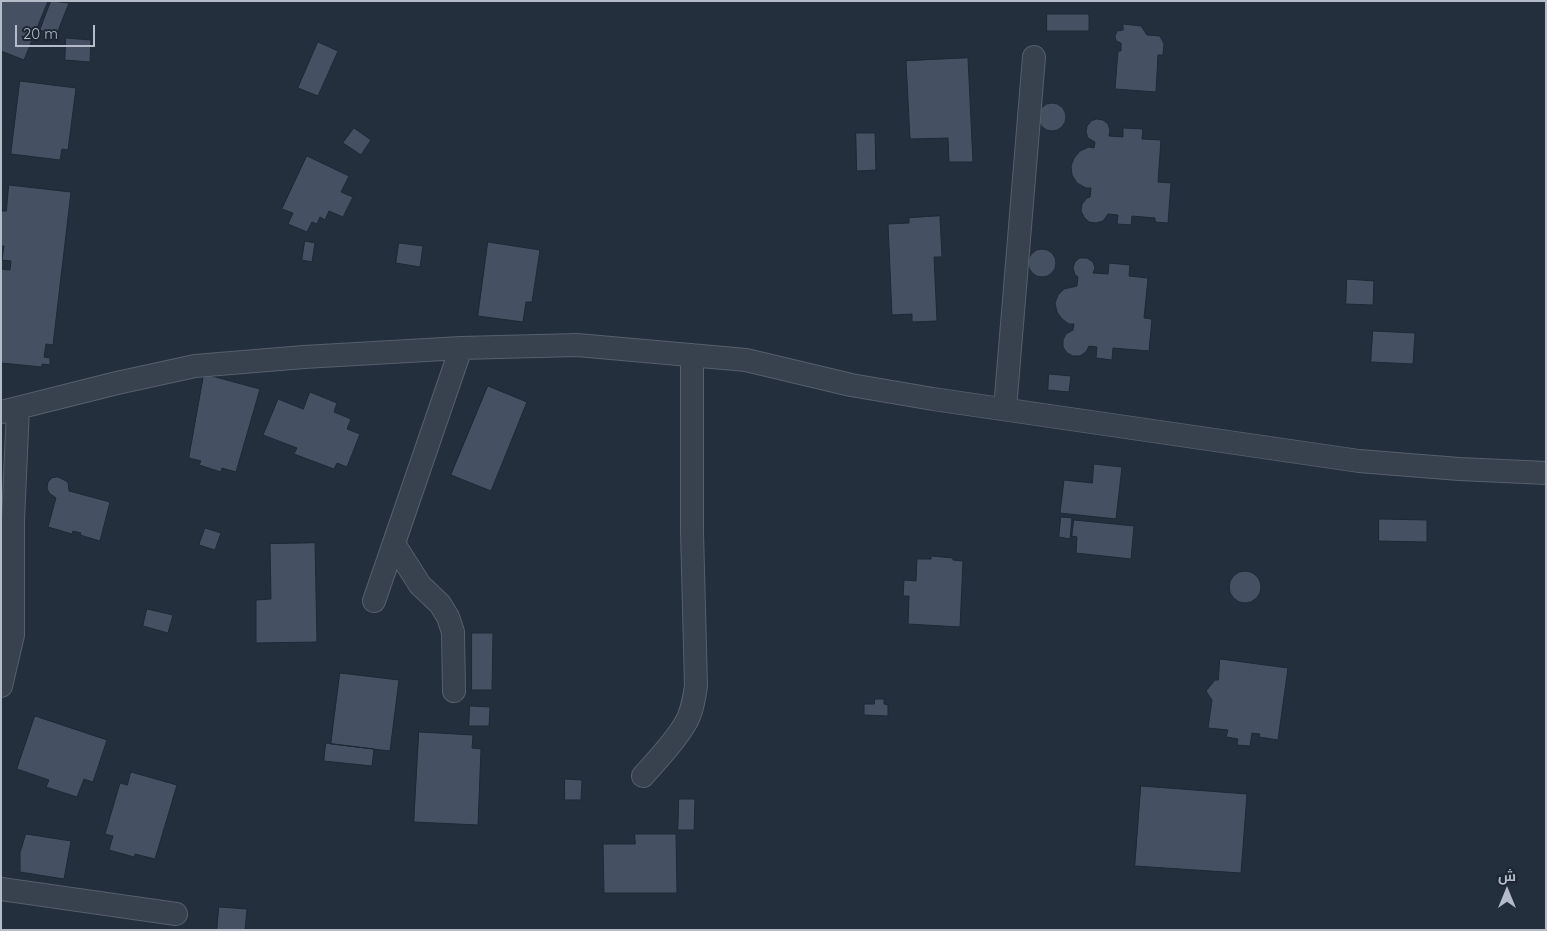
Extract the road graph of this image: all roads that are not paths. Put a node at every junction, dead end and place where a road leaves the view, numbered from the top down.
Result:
1 (1034, 57) dead end
2 (461, 348) junction
3 (692, 355) junction
4 (1005, 409) junction
5 (10, 410) edge
6 (1546, 473) edge
7 (394, 544) junction
8 (374, 602) dead end
9 (1, 686) edge
10 (454, 690) dead end
11 (642, 776) dead end
12 (1, 889) edge
13 (176, 914) dead end

1 - 4 street
2 - 3 street
2 - 5 street
2 - 7 street
3 - 4 street
3 - 11 street
4 - 6 street
5 - 9 street
7 - 8 street
7 - 10 street
12 - 13 street

